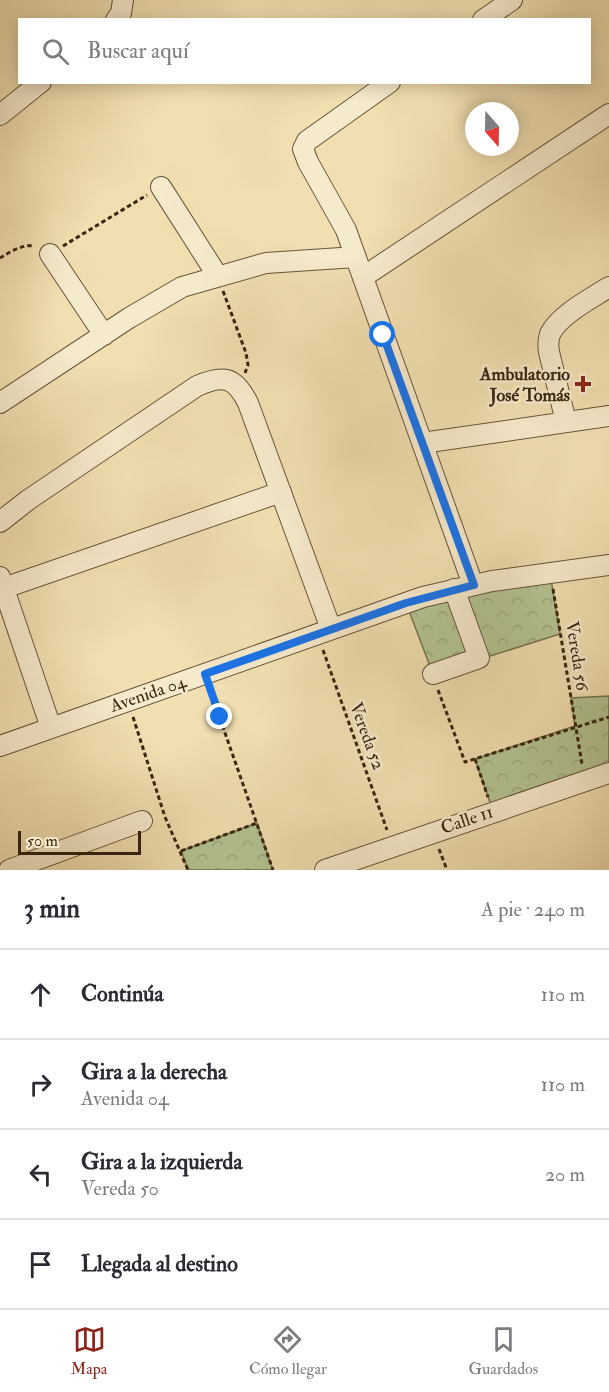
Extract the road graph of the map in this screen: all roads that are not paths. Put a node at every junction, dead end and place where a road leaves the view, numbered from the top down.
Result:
1 (123, 0) edge
2 (512, 0) edge
3 (117, 18) edge
4 (486, 18) edge
5 (39, 84) edge
6 (387, 84) edge
7 (609, 114) edge
8 (0, 115) edge
9 (161, 187) road end
10 (50, 254) road end
11 (356, 256) junction
12 (217, 275) junction
13 (363, 276) junction
14 (609, 287) edge
15 (104, 335) junction
16 (0, 402) edge
17 (609, 416) edge
18 (566, 422) junction
19 (422, 443) junction
20 (281, 492) junction
21 (0, 522) edge
22 (609, 565) edge
23 (2, 582) edge
24 (464, 587) junction
25 (324, 632) junction
26 (433, 674) road end
27 (51, 728) junction
28 (0, 746) edge
29 (609, 772) edge
30 (142, 821) dead end
31 (9, 870) edge
32 (325, 870) edge

1 - 3 street
2 - 4 street
5 - 8 street
6 - 11 street
7 - 13 street
9 - 12 street
10 - 15 street
11 - 12 street
11 - 13 street
12 - 15 street
13 - 19 street
14 - 18 street
15 - 16 street
17 - 18 street
18 - 19 street
19 - 24 street
20 - 21 street
20 - 23 street
20 - 25 street
22 - 24 street, Avenida 04
23 - 27 street
24 - 25 street, Avenida 04
24 - 26 street
25 - 27 street, Avenida 04
27 - 28 street, Avenida 04
29 - 32 street, Calle 11
30 - 31 street

